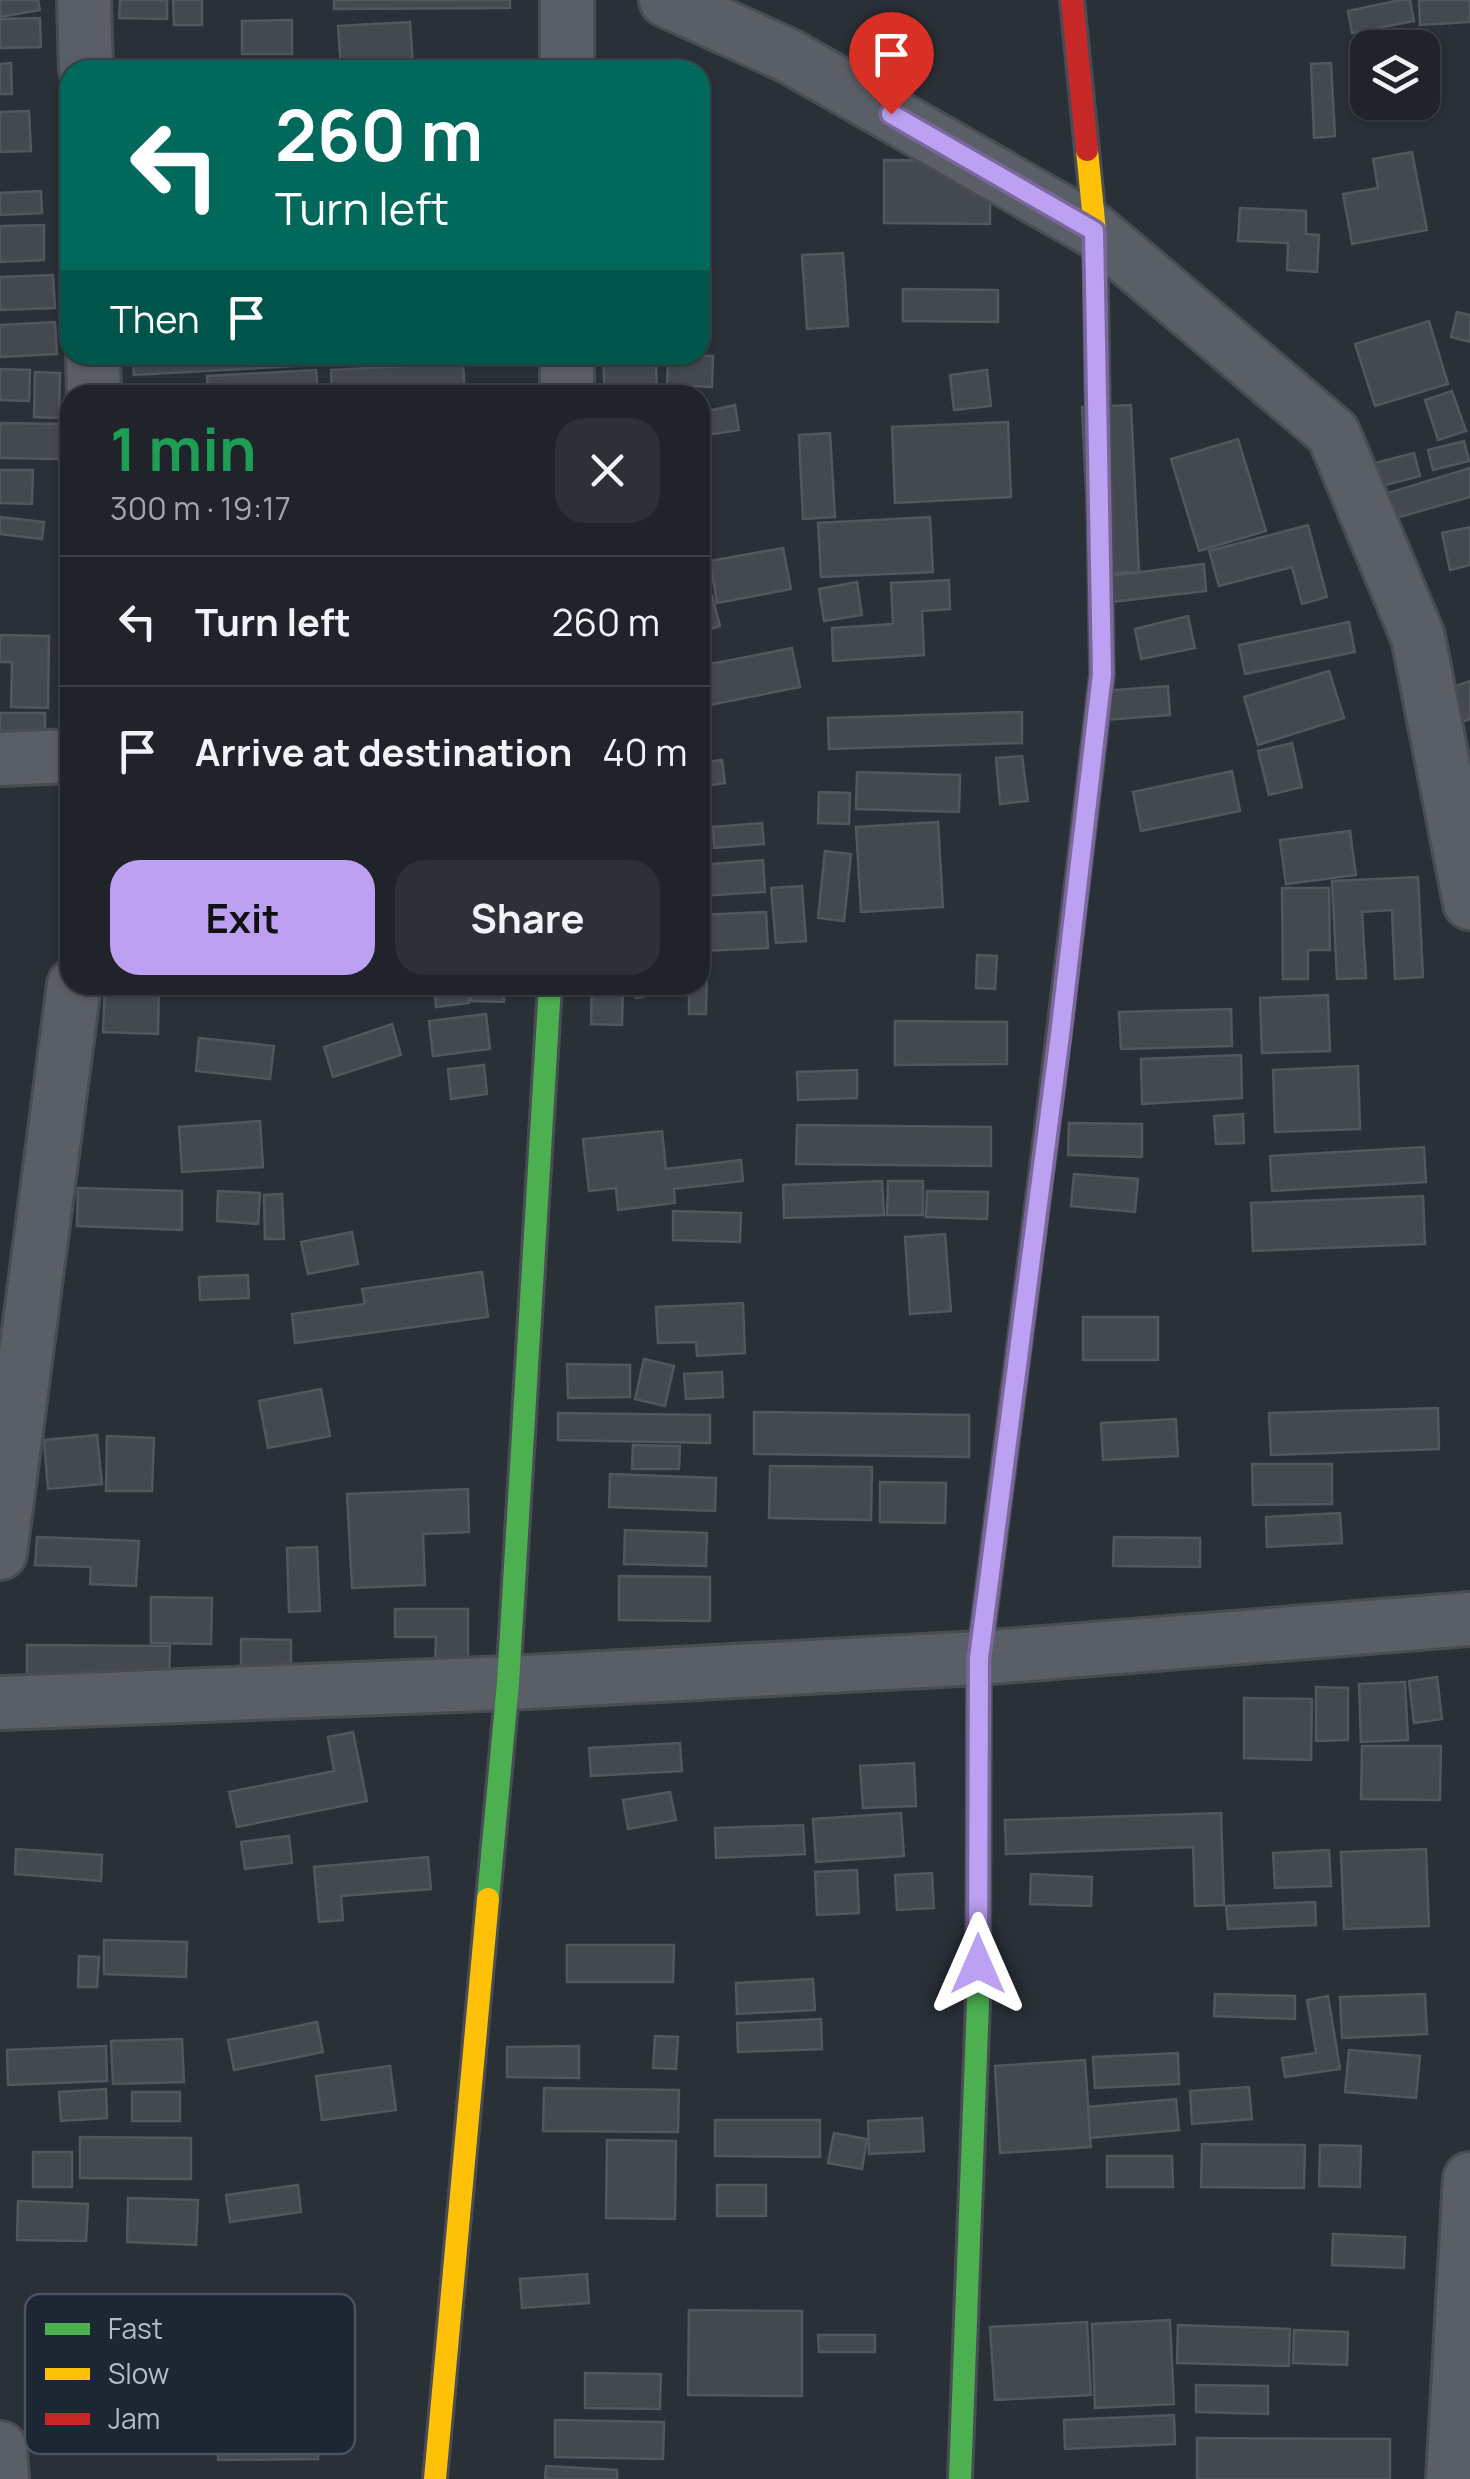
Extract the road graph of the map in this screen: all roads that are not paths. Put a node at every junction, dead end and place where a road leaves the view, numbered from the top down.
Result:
1 (84, 0) edge
2 (567, 0) edge
3 (666, 0) edge
4 (1072, 0) edge
5 (86, 60) edge
6 (567, 60) edge
7 (1094, 231) junction
8 (60, 756) edge
9 (0, 758) edge
10 (1470, 902) edge
11 (73, 995) edge
12 (549, 995) edge
13 (0, 1553) edge
14 (1470, 1619) edge
15 (979, 1658) junction
16 (508, 1682) junction
17 (0, 1703) edge
18 (1470, 2178) edge
19 (0, 2448) edge
20 (2, 2479) edge
21 (436, 2479) edge
22 (960, 2479) edge
23 (1453, 2479) edge

1 - 5 street
2 - 6 street
3 - 7 street
4 - 7 street
7 - 10 street
7 - 15 street
8 - 9 street
11 - 13 street
12 - 16 street
14 - 15 street
15 - 16 street
15 - 22 street
16 - 17 street
16 - 21 street
18 - 23 street
19 - 20 street

